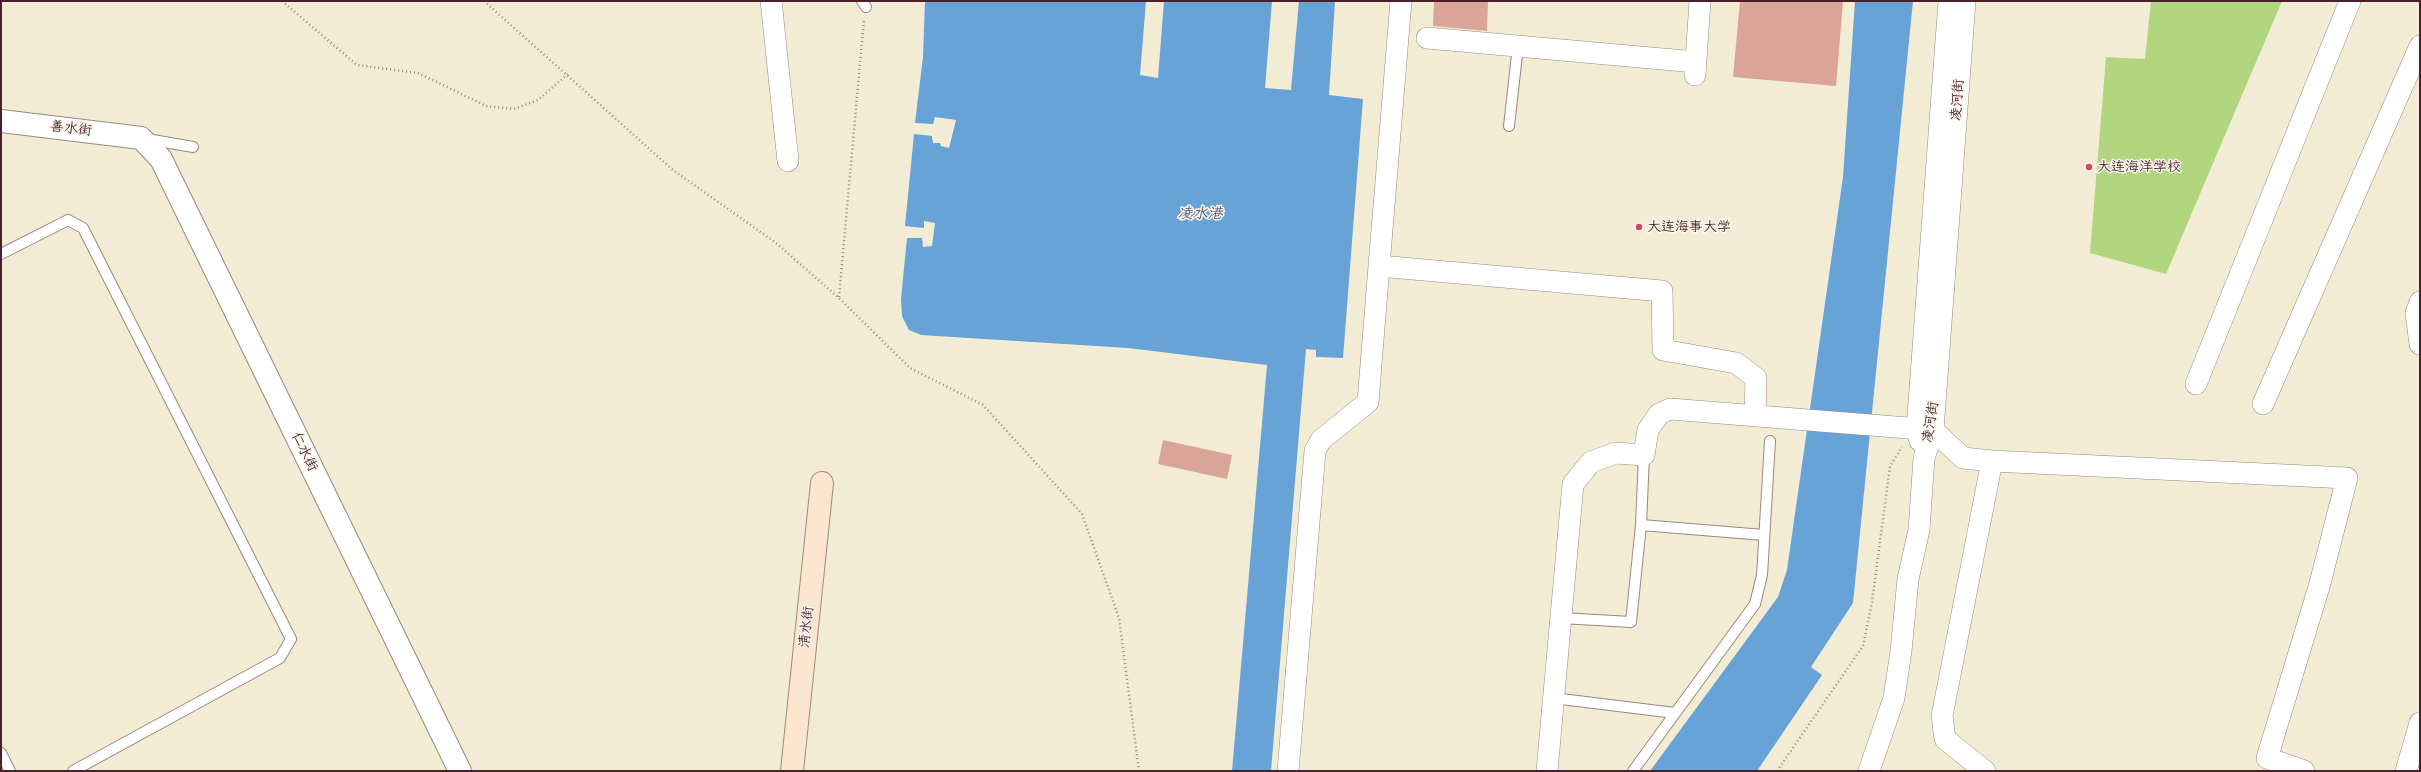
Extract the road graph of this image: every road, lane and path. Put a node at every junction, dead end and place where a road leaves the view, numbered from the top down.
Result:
1 (282, 1) edge
2 (484, 1) edge
3 (771, 1) edge
4 (1401, 1) edge
5 (1700, 1) edge
6 (1949, 1) edge
7 (1965, 1) edge
8 (2350, 1) edge
9 (864, 4) edge
10 (1427, 38) dead end
11 (1518, 46) junction
12 (2420, 46) edge
13 (568, 74) junction
14 (1, 121) edge
15 (1509, 126) dead end
16 (141, 138) junction
17 (193, 146) dead end
18 (788, 161) dead end
19 (1, 254) edge
20 (1380, 266) junction
21 (839, 298) junction
22 (2420, 302) edge
23 (2420, 344) edge
24 (2196, 384) dead end
25 (2263, 404) dead end
26 (1755, 416) junction
27 (1911, 432) junction
28 (1770, 440) dead end
29 (1644, 455) junction
30 (1992, 461) junction
31 (822, 483) dead end
32 (1641, 526) junction
33 (1764, 535) junction
34 (1561, 618) junction
35 (1553, 698) junction
36 (1675, 713) junction
37 (2420, 723) edge
38 (1, 753) edge
39 (2265, 764) edge
40 (10, 771) edge
41 (73, 771) edge
42 (460, 771) edge
43 (792, 771) edge
44 (1139, 771) edge
45 (1288, 771) edge
46 (1547, 771) edge
47 (1633, 771) edge
48 (1777, 771) edge
49 (1869, 771) edge
50 (1985, 771) edge
51 (2304, 771) edge
52 (2406, 771) edge

1 - 13 path
2 - 13 path
3 - 18 street
4 - 20 street
5 - 11 street
6 - 27 street, 凌河街
7 - 27 street, 凌河街
8 - 24 street
9 - 21 path
10 - 11 street
11 - 15 lane
12 - 25 street
13 - 21 path
14 - 16 street, 善水街
16 - 17 lane
16 - 42 street, 仁水街
19 - 41 lane
20 - 26 street
20 - 45 street
21 - 44 path
22 - 23 street
26 - 27 street
26 - 29 street
27 - 30 street
27 - 48 path
27 - 49 street, 凌河街
28 - 33 lane
29 - 32 lane
29 - 34 street
30 - 39 street
30 - 50 street
31 - 43 main road, 清水街
32 - 33 lane
32 - 34 lane
33 - 36 lane
34 - 35 street
35 - 36 lane
35 - 46 street
36 - 47 lane
37 - 52 street
38 - 40 lane
39 - 51 street

